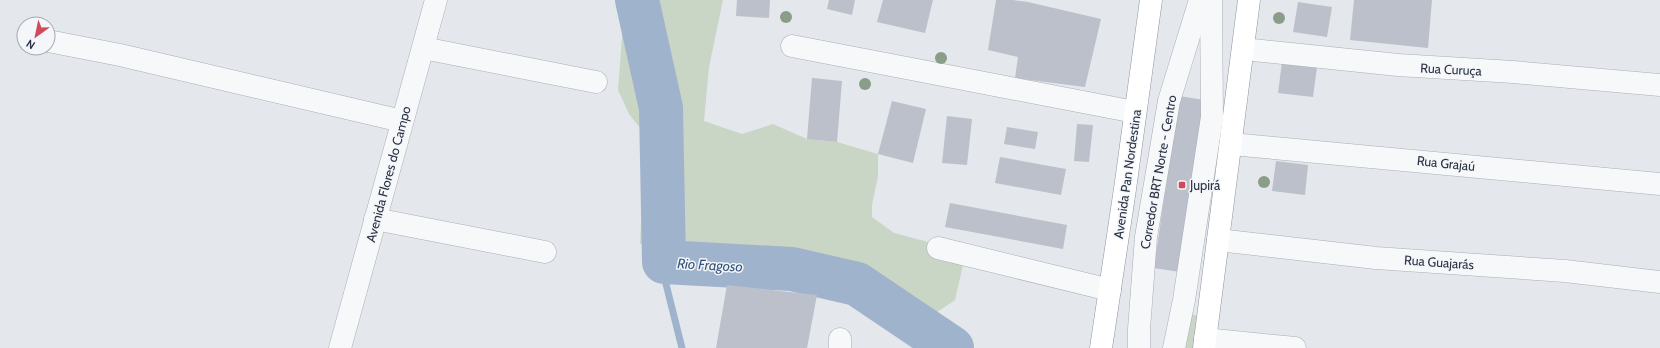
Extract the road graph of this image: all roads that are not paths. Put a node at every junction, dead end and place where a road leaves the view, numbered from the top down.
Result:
1 (436, 0) edge
2 (1151, 0) edge
3 (1200, 0) edge
4 (1211, 0) edge
5 (1249, 0) edge
6 (56, 43) edge
7 (792, 46) dead end
8 (423, 48) junction
9 (1243, 49) junction
10 (596, 82) dead end
11 (1660, 85) edge
12 (1136, 112) junction
13 (402, 121) junction
14 (1231, 144) junction
15 (1660, 184) edge
16 (375, 220) junction
17 (1218, 240) junction
18 (938, 248) dead end
19 (546, 252) dead end
20 (1660, 282) edge
21 (1110, 290) junction
22 (1204, 343) edge
23 (340, 348) edge
24 (1101, 348) edge
25 (1139, 348) edge
26 (1174, 348) edge
27 (1295, 348) edge

1 - 8 street, Avenida Flores do Campo
2 - 12 highway, Avenida Pan Nordestina
3 - 25 street, Corredor BRT Norte - Centro
4 - 26 street
5 - 9 highway
6 - 13 street
7 - 12 street
8 - 10 street
8 - 13 street, Avenida Flores do Campo
9 - 11 street, Rua Curuça
9 - 14 highway
12 - 21 highway, Avenida Pan Nordestina
13 - 16 street, Avenida Flores do Campo
14 - 15 street, Rua Grajaú
14 - 17 highway
16 - 19 street
16 - 23 street, Avenida Flores do Campo
17 - 20 street, Rua Guajarás
17 - 22 highway
18 - 21 street
21 - 24 highway, Avenida Pan Nordestina
22 - 27 street

